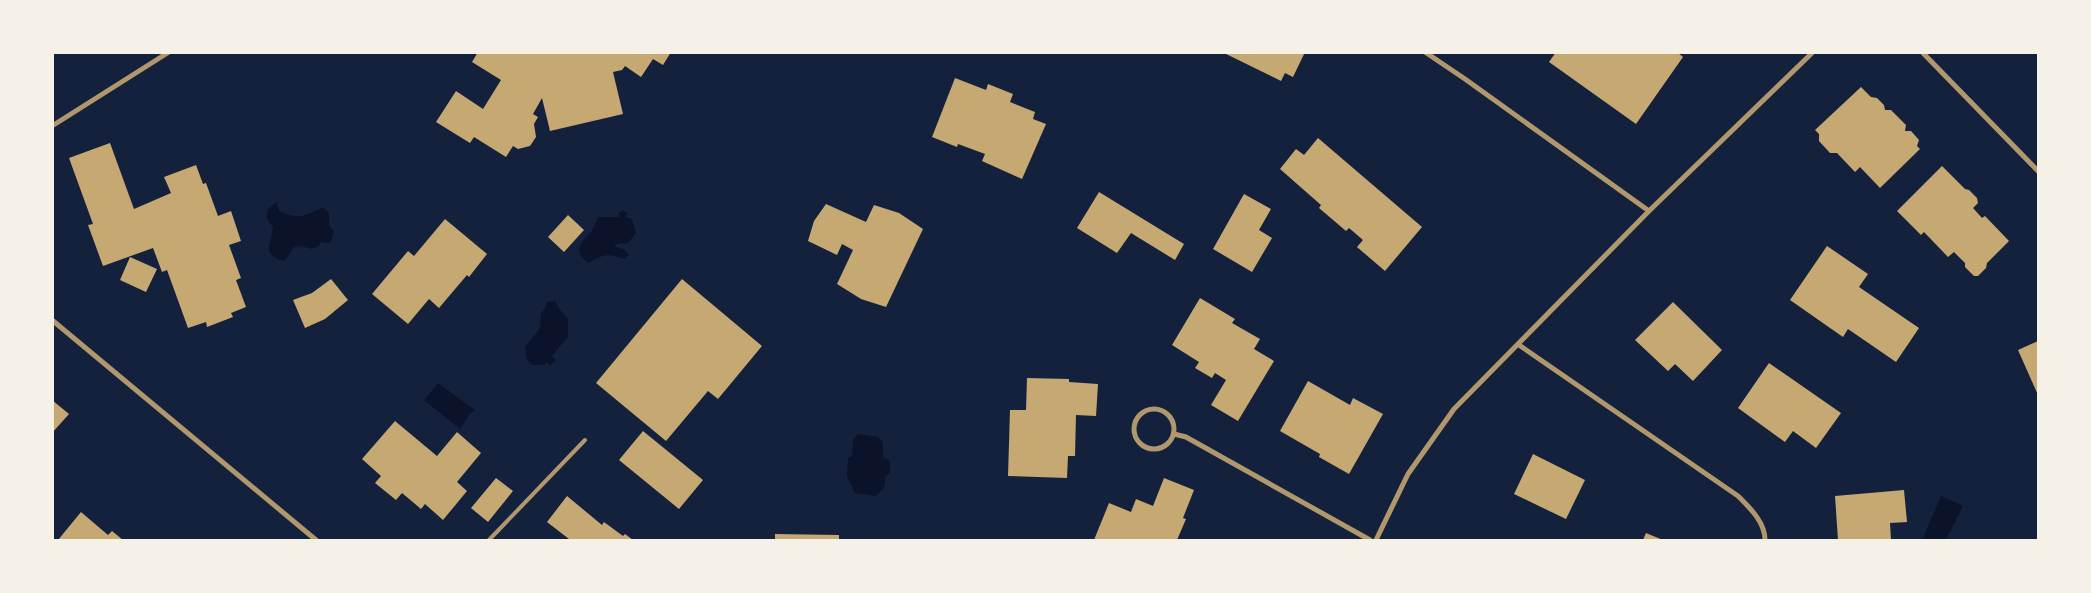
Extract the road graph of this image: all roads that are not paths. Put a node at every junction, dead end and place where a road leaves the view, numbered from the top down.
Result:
1 (169, 52) edge
2 (1425, 52) edge
3 (1813, 52) edge
4 (1922, 52) edge
5 (52, 126) edge
6 (2038, 171) edge
7 (1649, 211) junction
8 (52, 320) edge
9 (1519, 345) junction
10 (1174, 434) junction
11 (584, 440) dead end
12 (316, 540) edge
13 (489, 540) edge
14 (1370, 540) edge
15 (1376, 540) edge
16 (1765, 540) edge

1 - 5 street
2 - 7 street
3 - 7 street
4 - 6 street
7 - 9 street
8 - 12 street
9 - 15 street
9 - 16 street
10 - 10 street
10 - 14 street
11 - 13 lane

